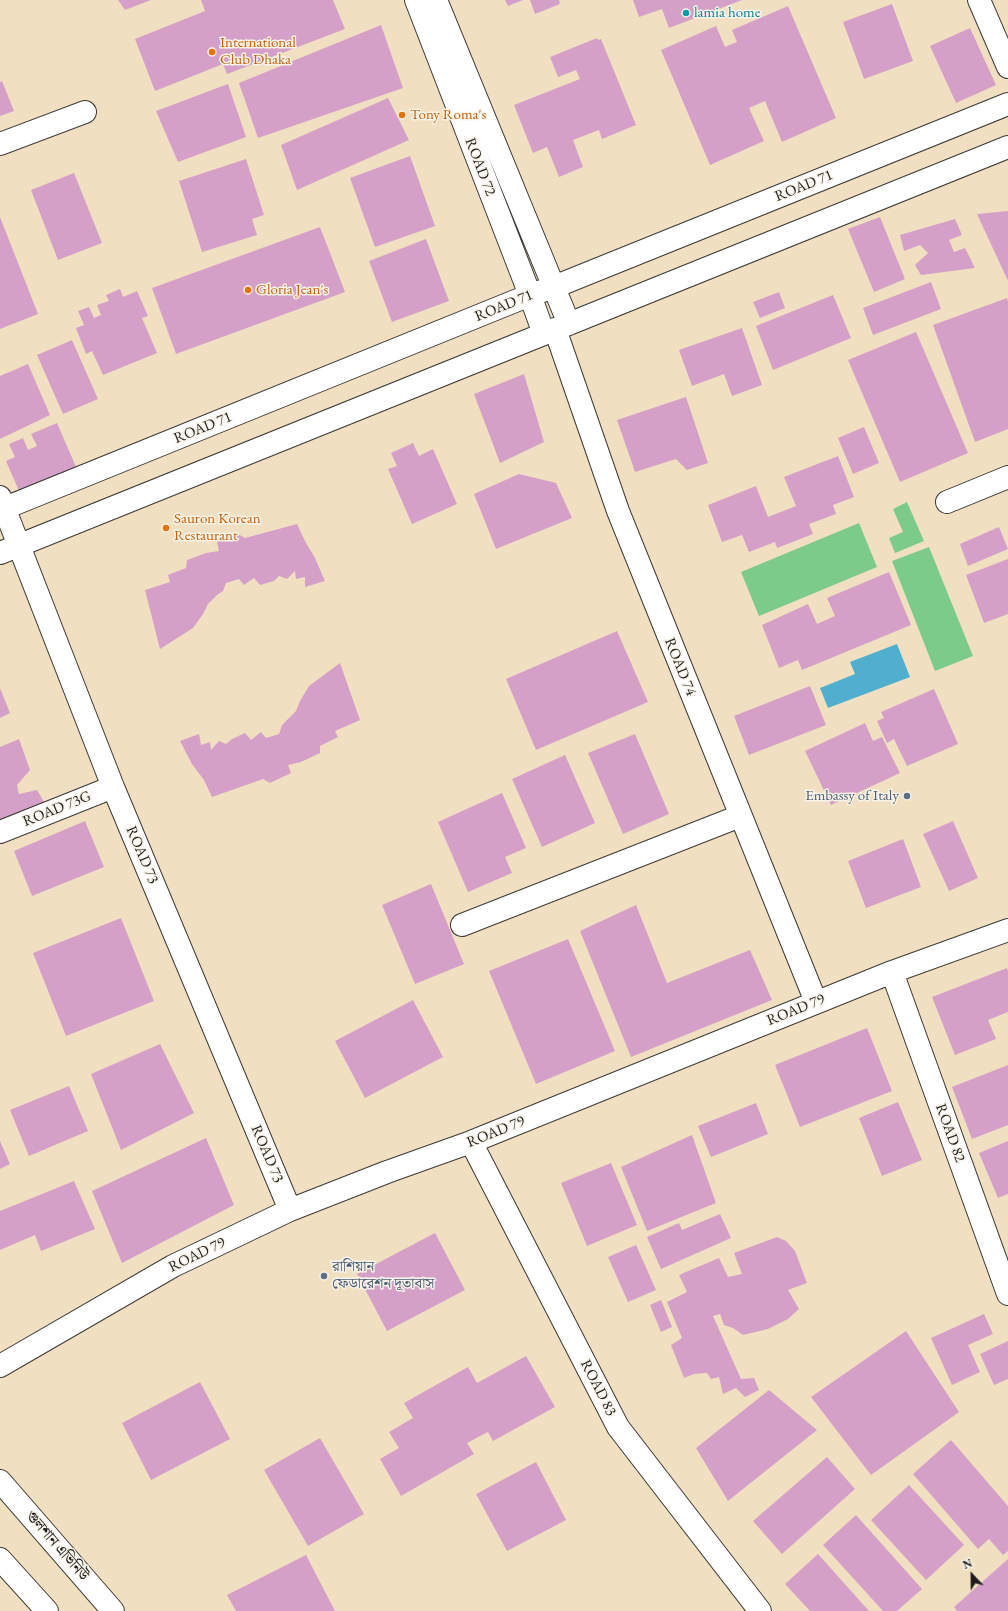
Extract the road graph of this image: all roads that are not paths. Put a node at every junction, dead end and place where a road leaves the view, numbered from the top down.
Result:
1 (416, 0) edge
2 (436, 0) edge
3 (979, 0) edge
4 (1008, 67) edge
5 (1008, 104) edge
6 (85, 112) dead end
7 (0, 144) edge
8 (1008, 147) edge
9 (554, 287) junction
10 (530, 295) junction
11 (556, 329) junction
12 (1008, 477) edge
13 (947, 502) dead end
14 (2, 505) edge
15 (10, 550) edge
16 (113, 787) junction
17 (740, 816) junction
18 (0, 832) edge
19 (462, 925) dead end
20 (1008, 930) edge
21 (892, 972) junction
22 (816, 1002) junction
23 (471, 1142) junction
24 (290, 1210) junction
25 (1008, 1294) edge
26 (0, 1366) edge
27 (0, 1481) edge
28 (0, 1559) edge
29 (47, 1611) edge
30 (113, 1611) edge
31 (760, 1611) edge

1 - 10 street, ROAD 72
2 - 9 street, ROAD 72
3 - 4 street
5 - 9 street, ROAD 71
6 - 7 street
8 - 11 street
9 - 10 street, ROAD 71
9 - 11 street, ROAD 72
10 - 11 street, ROAD 72
10 - 14 street, ROAD 71
11 - 15 street
11 - 17 street, ROAD 74
12 - 13 street
14 - 15 street, ROAD 73
15 - 16 street, ROAD 73
16 - 18 street, ROAD 73G
16 - 24 street, ROAD 73
17 - 19 street
17 - 22 street, ROAD 74
20 - 21 street, ROAD 79
21 - 22 street, ROAD 79
21 - 25 street, ROAD 82
22 - 23 street, ROAD 79
23 - 24 street, ROAD 79
23 - 31 street, ROAD 83
24 - 26 street, ROAD 79
27 - 30 street, গুলশান এভিনিউ
28 - 29 street

